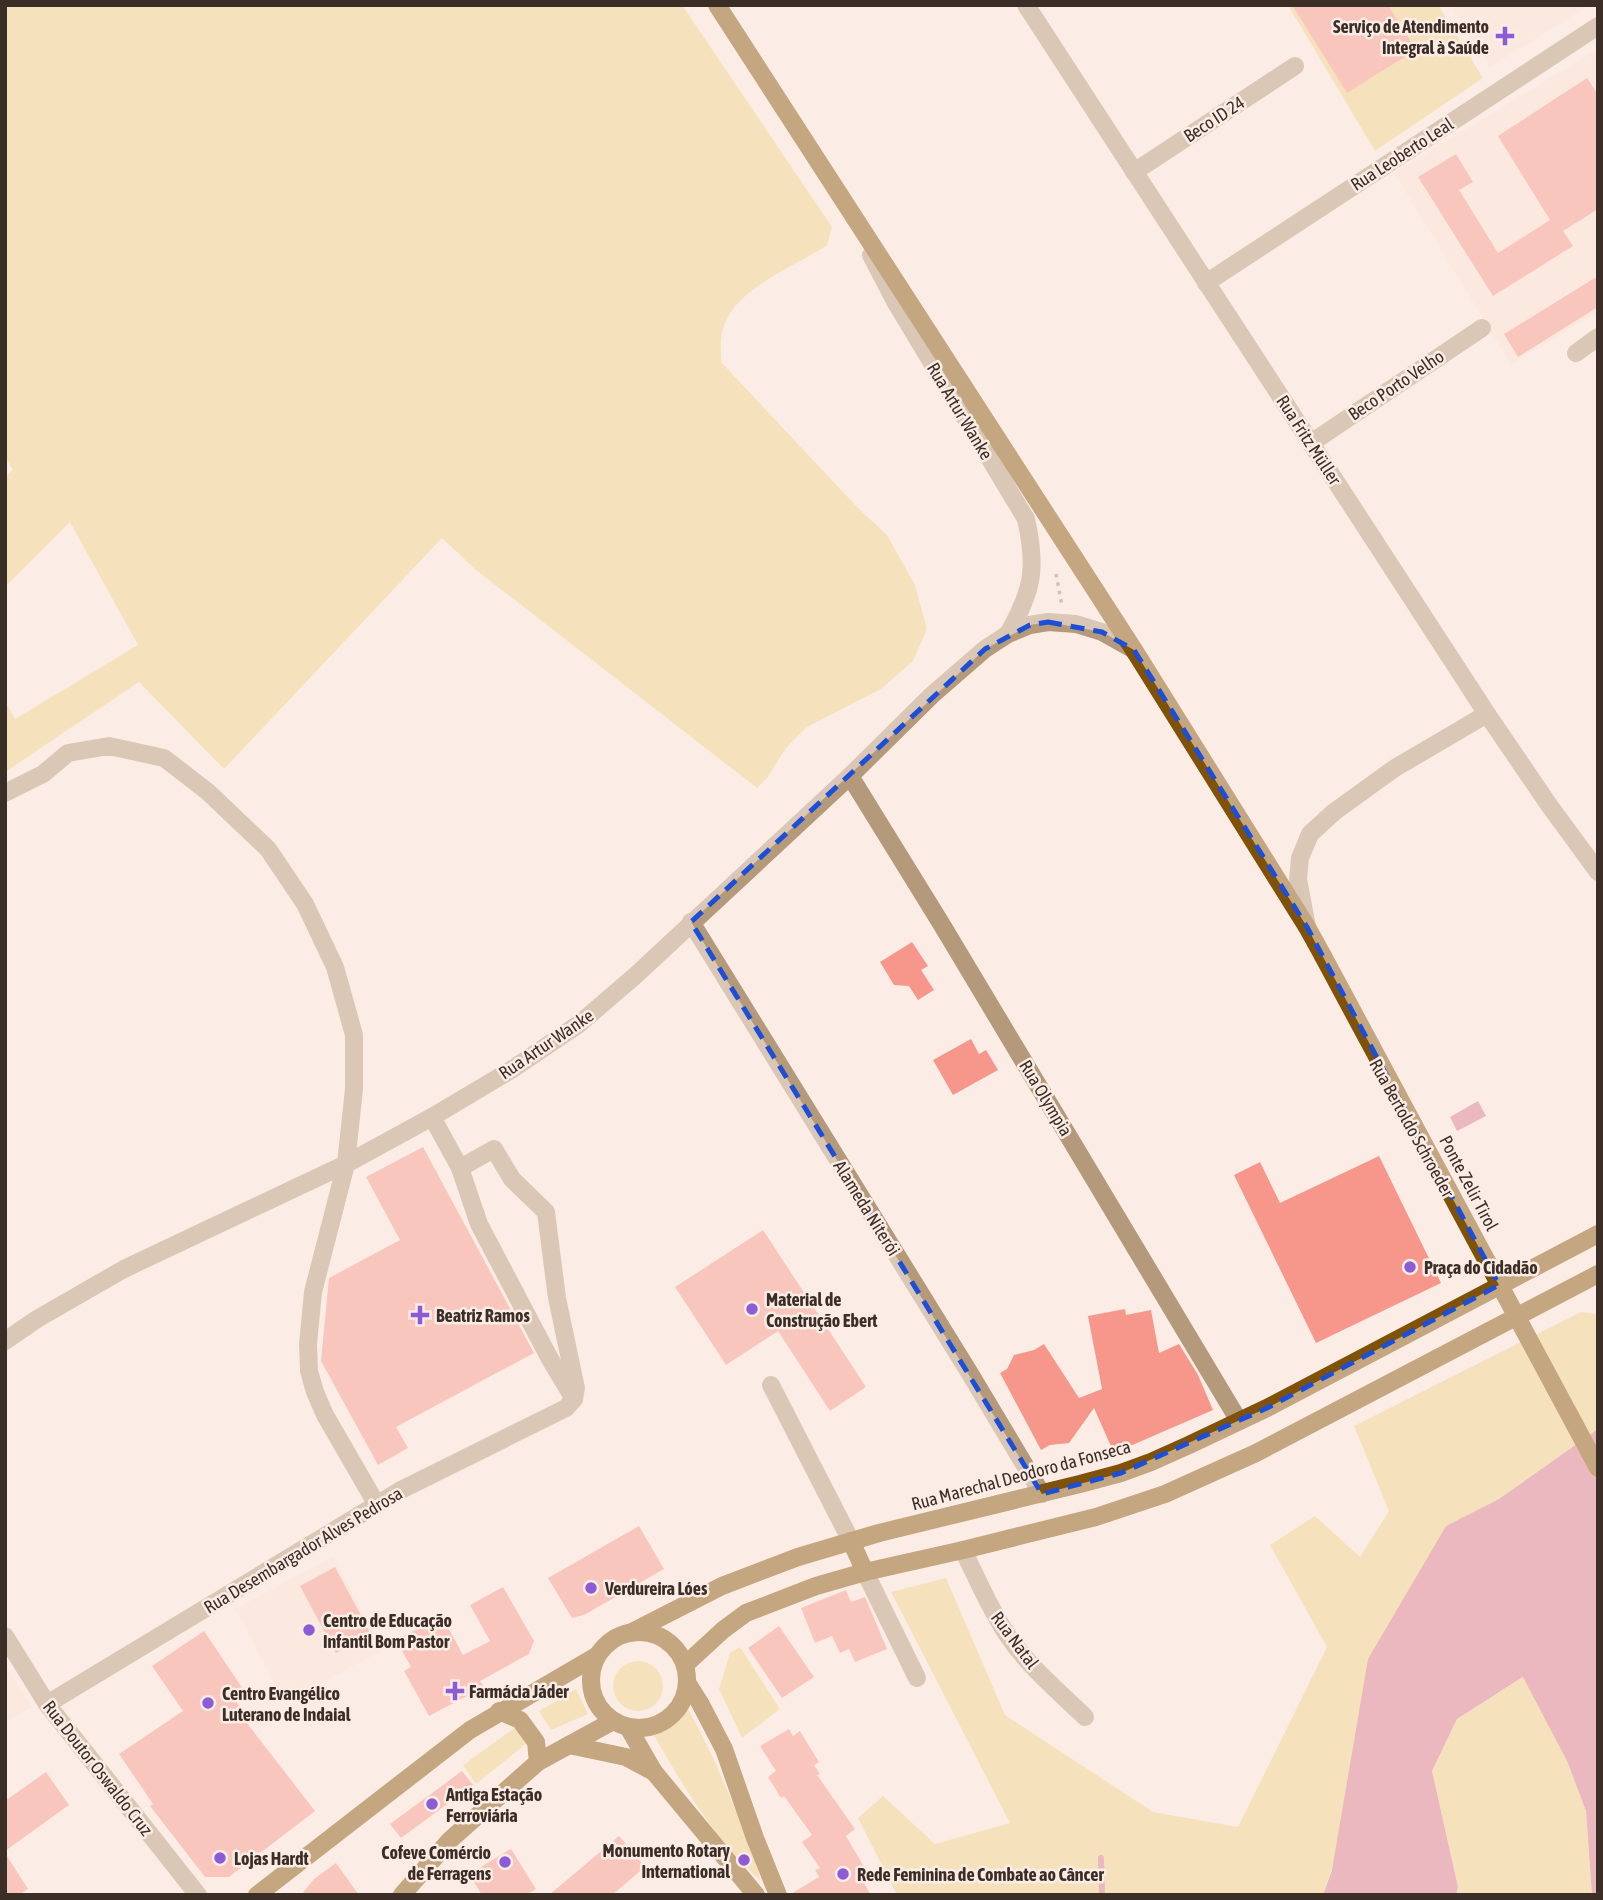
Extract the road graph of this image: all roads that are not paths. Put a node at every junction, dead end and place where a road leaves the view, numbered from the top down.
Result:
1 (717, 5) edge
2 (1026, 5) edge
3 (1598, 26) edge
4 (1295, 66) dead end
5 (1134, 172) junction
6 (839, 195) junction
7 (1206, 283) junction
8 (1482, 328) dead end
9 (1598, 337) edge
10 (1576, 353) dead end
11 (1311, 443) junction
12 (1008, 634) junction
13 (1134, 650) junction
14 (1487, 714) junction
15 (850, 776) junction
16 (5, 793) edge
17 (1598, 872) edge
18 (691, 922) junction
19 (1307, 926) junction
20 (1324, 962) junction
21 (432, 1117) junction
22 (346, 1164) junction
23 (460, 1168) junction
24 (1598, 1234) edge
25 (1598, 1274) edge
26 (1498, 1286) junction
27 (5, 1341) edge
28 (771, 1385) dead end
29 (570, 1404) junction
30 (1239, 1421) junction
31 (1598, 1468) edge
32 (1042, 1494) junction
33 (377, 1505) junction
34 (851, 1541) junction
35 (963, 1550) junction
36 (865, 1572) junction
37 (630, 1633) junction
38 (5, 1636) edge
39 (598, 1655) junction
40 (685, 1665) junction
41 (917, 1678) dead end
42 (688, 1684) junction
43 (47, 1704) junction
44 (499, 1712) junction
45 (1085, 1717) dead end
46 (620, 1724) junction
47 (569, 1745) junction
48 (538, 1762) junction
49 (654, 1772) junction
50 (198, 1895) edge
51 (257, 1895) edge
52 (402, 1895) edge
53 (756, 1895) edge
54 (778, 1895) edge

1 - 6 main road, Ponte Zelir Tirol
2 - 5 street, Rua Fritz Müller
3 - 7 street, Rua Leoberto Leal
4 - 5 street, Beco ID 24
5 - 7 street, Rua Fritz Müller
6 - 12 street, Rua Artur Wanke
6 - 13 main road, Ponte Zelir Tirol
7 - 11 street, Rua Fritz Müller
8 - 11 street, Beco Porto Velho
9 - 10 street
11 - 14 street, Rua Fritz Müller
12 - 13 street, Rua Artur Wanke
12 - 15 street, Rua Artur Wanke
13 - 19 main road, Ponte Zelir Tirol
14 - 17 street, Rua Fritz Müller
14 - 19 street
15 - 18 street, Rua Artur Wanke
15 - 30 street, Rua Olympia
16 - 22 street
18 - 21 street, Rua Artur Wanke
18 - 32 street, Alameda Niterói
19 - 20 main road, Ponte Zelir Tirol
20 - 26 street, Rua Bertoldo Schroeder
20 - 31 main road, Ponte Zelir Tirol, bridge
21 - 22 street, Rua Artur Wanke
21 - 23 street
22 - 27 street, Rua Artur Wanke
22 - 33 street
23 - 29 street
23 - 29 street
24 - 26 main road, Rua Marechal Deodoro da Fonseca
25 - 35 main road
26 - 30 main road, Rua Marechal Deodoro da Fonseca
28 - 34 street
29 - 33 street, Rua Desembargador Alves Pedrosa
30 - 32 main road, Rua Marechal Deodoro da Fonseca
32 - 34 main road, Rua Marechal Deodoro da Fonseca
33 - 43 street, Rua Desembargador Alves Pedrosa
34 - 36 main road
34 - 37 main road, Rua Marechal Deodoro da Fonseca
35 - 36 main road
35 - 45 street, Rua Natal
36 - 40 main road
36 - 41 street
37 - 39 main road
37 - 40 main road
38 - 43 street, Rua Doutor Oswaldo Cruz
39 - 44 main road
39 - 46 main road
40 - 42 main road
42 - 46 main road
42 - 54 main road
43 - 50 street, Rua Doutor Oswaldo Cruz
44 - 48 main road
44 - 51 main road
46 - 47 main road
46 - 49 main road
47 - 48 main road
47 - 49 main road
48 - 52 main road
49 - 53 main road

